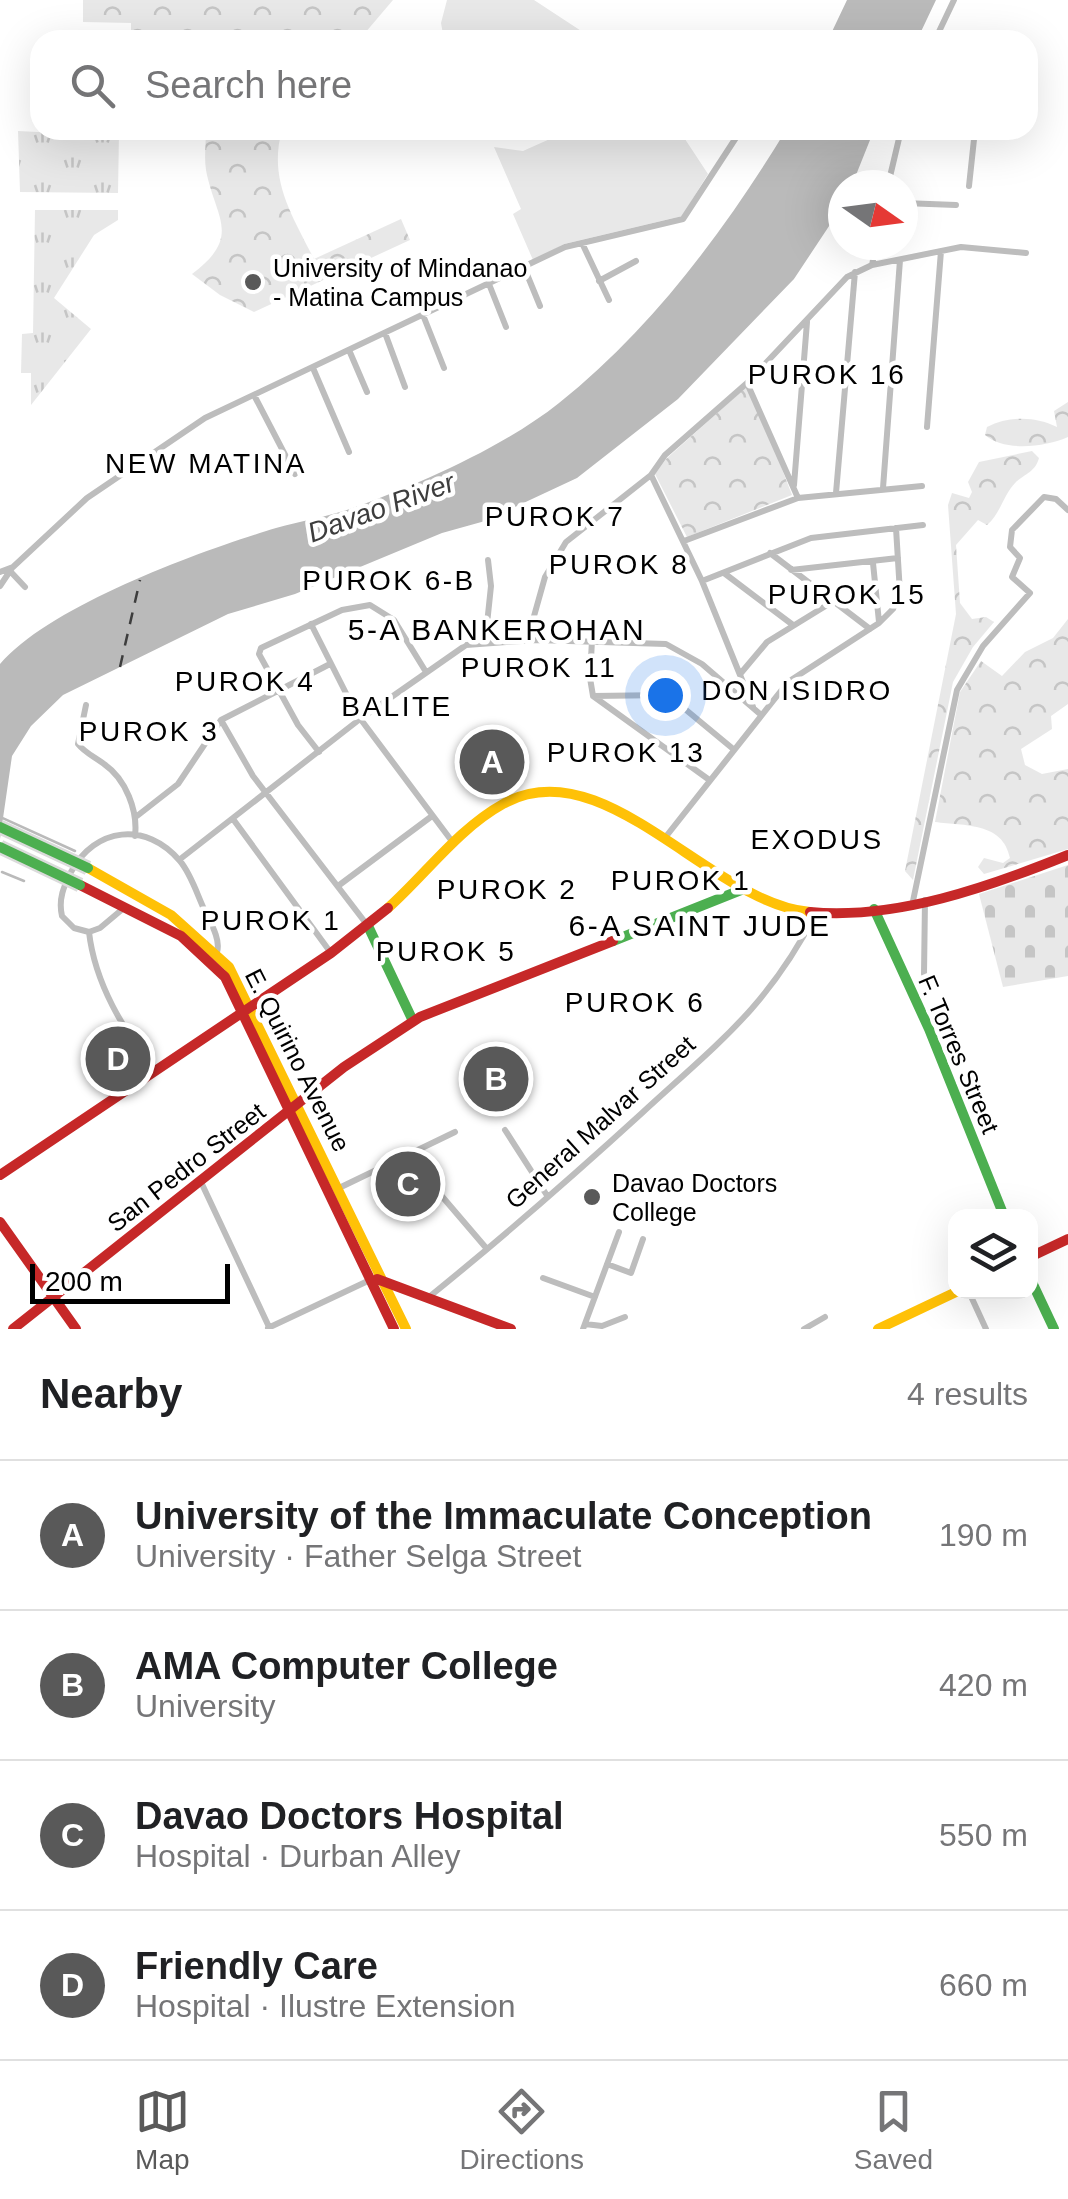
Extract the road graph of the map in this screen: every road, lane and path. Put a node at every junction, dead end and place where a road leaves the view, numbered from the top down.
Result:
1 (954, 0) edge
2 (940, 30) edge
3 (734, 140) edge
4 (898, 140) edge
5 (974, 140) edge
6 (891, 170) edge
7 (969, 186) dead end
8 (918, 204) edge
9 (956, 205) dead end
10 (582, 243) junction
11 (941, 251) junction
12 (1026, 252) dead end
13 (918, 256) edge
14 (873, 260) edge
15 (900, 260) joint
16 (636, 261) dead end
17 (872, 265) junction
18 (524, 267) junction
19 (855, 271) junction
20 (600, 280) junction
21 (489, 284) junction
22 (609, 300) dead end
23 (540, 306) dead end
24 (423, 315) junction
25 (808, 318) junction
26 (506, 327) dead end
27 (386, 333) junction
28 (348, 350) junction
29 (313, 368) junction
30 (444, 368) dead end
31 (747, 383) junction
32 (404, 388) dead end
33 (367, 392) dead end
34 (255, 397) junction
35 (927, 427) dead end
36 (349, 452) dead end
37 (295, 474) dead end
38 (651, 475) junction
39 (794, 485) junction
40 (922, 486) dead end
41 (883, 489) junction
42 (836, 493) junction
43 (798, 498) junction
44 (1068, 510) edge
45 (923, 525) dead end
46 (896, 528) junction
47 (684, 541) junction
48 (770, 554) junction
49 (898, 558) junction
50 (488, 560) dead end
51 (874, 563) junction
52 (11, 569) junction
53 (791, 570) junction
54 (0, 572) edge
55 (723, 572) junction
56 (702, 581) junction
57 (0, 586) edge
58 (25, 587) dead end
59 (832, 602) junction
60 (879, 623) junction
61 (312, 624) junction
62 (793, 625) junction
63 (870, 629) junction
64 (527, 640) junction
65 (592, 640) junction
66 (485, 643) junction
67 (330, 664) junction
68 (426, 672) junction
69 (741, 673) junction
70 (277, 691) junction
71 (594, 696) junction
72 (86, 705) dead end
73 (757, 711) junction
74 (222, 720) junction
75 (360, 720) junction
76 (732, 748) junction
77 (319, 752) junction
78 (708, 779) junction
79 (267, 794) junction
80 (137, 816) junction
81 (432, 816) junction
82 (233, 819) junction
83 (0, 827) edge
84 (135, 836) junction
85 (664, 838) junction
86 (454, 846) junction
87 (0, 847) edge
88 (1068, 855) edge
89 (179, 860) junction
90 (338, 886) junction
91 (741, 890) junction
92 (109, 898) junction
93 (919, 900) junction
94 (126, 906) junction
95 (874, 909) junction
96 (816, 913) junction
97 (108, 922) junction
98 (368, 926) junction
99 (88, 932) junction
100 (217, 952) junction
101 (331, 954) junction
102 (924, 974) dead end
103 (246, 1010) junction
104 (413, 1021) junction
105 (154, 1072) junction
106 (299, 1103) junction
107 (289, 1111) junction
108 (505, 1130) dead end
109 (455, 1132) dead end
110 (392, 1161) junction
111 (0, 1175) edge
112 (201, 1182) junction
113 (339, 1188) junction
114 (548, 1197) junction
115 (1001, 1209) edge
116 (0, 1222) edge
117 (618, 1232) dead end
118 (643, 1239) dead end
119 (1068, 1239) edge
120 (487, 1249) junction
121 (1038, 1253) edge
122 (607, 1264) junction
123 (543, 1278) dead end
124 (376, 1279) junction
125 (1038, 1295) edge
126 (948, 1296) edge
127 (54, 1297) junction
128 (428, 1297) junction
129 (595, 1297) junction
130 (972, 1299) edge
131 (825, 1316) dead end
132 (626, 1318) dead end
133 (584, 1327) edge
134 (804, 1328) edge
135 (13, 1329) edge
136 (76, 1329) edge
137 (269, 1329) edge
138 (394, 1329) edge
139 (406, 1329) edge
140 (511, 1329) edge
141 (878, 1329) edge
142 (986, 1329) edge
143 (1054, 1329) edge

1 - 2 street
3 - 10 street
4 - 6 street
5 - 7 street
8 - 9 street
10 - 18 street
10 - 20 street
11 - 12 street
11 - 13 street
11 - 35 street
14 - 17 street
15 - 17 street
15 - 41 street
16 - 20 street
17 - 19 street
18 - 21 street
18 - 23 street
19 - 25 street
19 - 42 street
20 - 22 street
21 - 24 street
21 - 26 street
24 - 27 street
24 - 30 street
25 - 31 street
25 - 39 street
27 - 28 street
27 - 32 street
28 - 29 street
28 - 33 street
29 - 34 street
29 - 36 street
31 - 38 street
31 - 39 street
34 - 37 street
34 - 52 street
38 - 47 street
38 - 64 street
39 - 43 street
40 - 41 street
41 - 42 street
42 - 43 street
43 - 47 street
44 - 93 street
45 - 46 street
46 - 48 street
46 - 49 street
47 - 56 street
48 - 53 street
48 - 55 street
49 - 51 street
49 - 60 street
50 - 66 street
51 - 53 street
51 - 60 street
52 - 54 street
52 - 57 street
52 - 58 street
53 - 59 street
55 - 56 street
55 - 62 street
56 - 69 street
59 - 62 street
59 - 63 street
60 - 63 street
61 - 67 street
61 - 68 street
61 - 70 street
62 - 69 street
63 - 73 street
64 - 65 street
64 - 66 street
65 - 71 street
65 - 73 street
66 - 68 street
67 - 70 street
67 - 75 street
68 - 75 street
69 - 73 street
70 - 74 street
70 - 77 street
71 - 76 street
71 - 78 street
72 - 80 street
73 - 76 street
74 - 79 street
74 - 80 street
75 - 77 street
75 - 81 street
76 - 78 street
77 - 79 street
78 - 85 street
79 - 82 street
79 - 90 street
80 - 84 street
81 - 86 street
81 - 90 street
82 - 89 street
82 - 101 street
83 - 100 main road, E. Quirino Avenue, bridge
84 - 89 street
84 - 99 street
85 - 86 main road
85 - 91 main road
86 - 98 main road
87 - 92 main road, E. Quirino Avenue, bridge
88 - 93 main road
89 - 100 street
90 - 98 street
91 - 96 main road
91 - 104 main road, San Pedro Street
92 - 94 main road, E. Quirino Avenue
92 - 97 street
93 - 95 main road
93 - 102 street
94 - 97 street
94 - 103 main road, E. Quirino Avenue
95 - 96 main road
95 - 115 main road, F. Torres Street
96 - 114 street, General Malvar Street
97 - 99 street
98 - 101 main road
98 - 104 main road
99 - 105 street
100 - 103 main road, E. Quirino Avenue
101 - 103 main road
103 - 105 main road
103 - 106 main road, E. Quirino Avenue
103 - 107 main road, E. Quirino Avenue
104 - 106 main road, San Pedro Street
105 - 111 main road
106 - 107 main road, San Pedro Street
106 - 113 main road, E. Quirino Avenue
107 - 112 main road, San Pedro Street
107 - 124 main road, E. Quirino Avenue
108 - 114 street
109 - 110 street
110 - 113 street
110 - 120 street
112 - 127 main road, San Pedro Street
112 - 137 street
113 - 124 main road, E. Quirino Avenue
114 - 120 street, General Malvar Street
116 - 127 main road
117 - 122 street
118 - 122 street
119 - 121 main road
120 - 128 street, General Malvar Street
122 - 129 street
123 - 129 street
124 - 128 main road
124 - 137 street
124 - 138 main road, E. Quirino Avenue
124 - 139 main road, E. Quirino Avenue
125 - 143 main road
126 - 141 main road
127 - 135 main road, San Pedro Street
127 - 136 main road
128 - 140 main road
129 - 133 street
130 - 142 street
131 - 134 street
132 - 133 street

